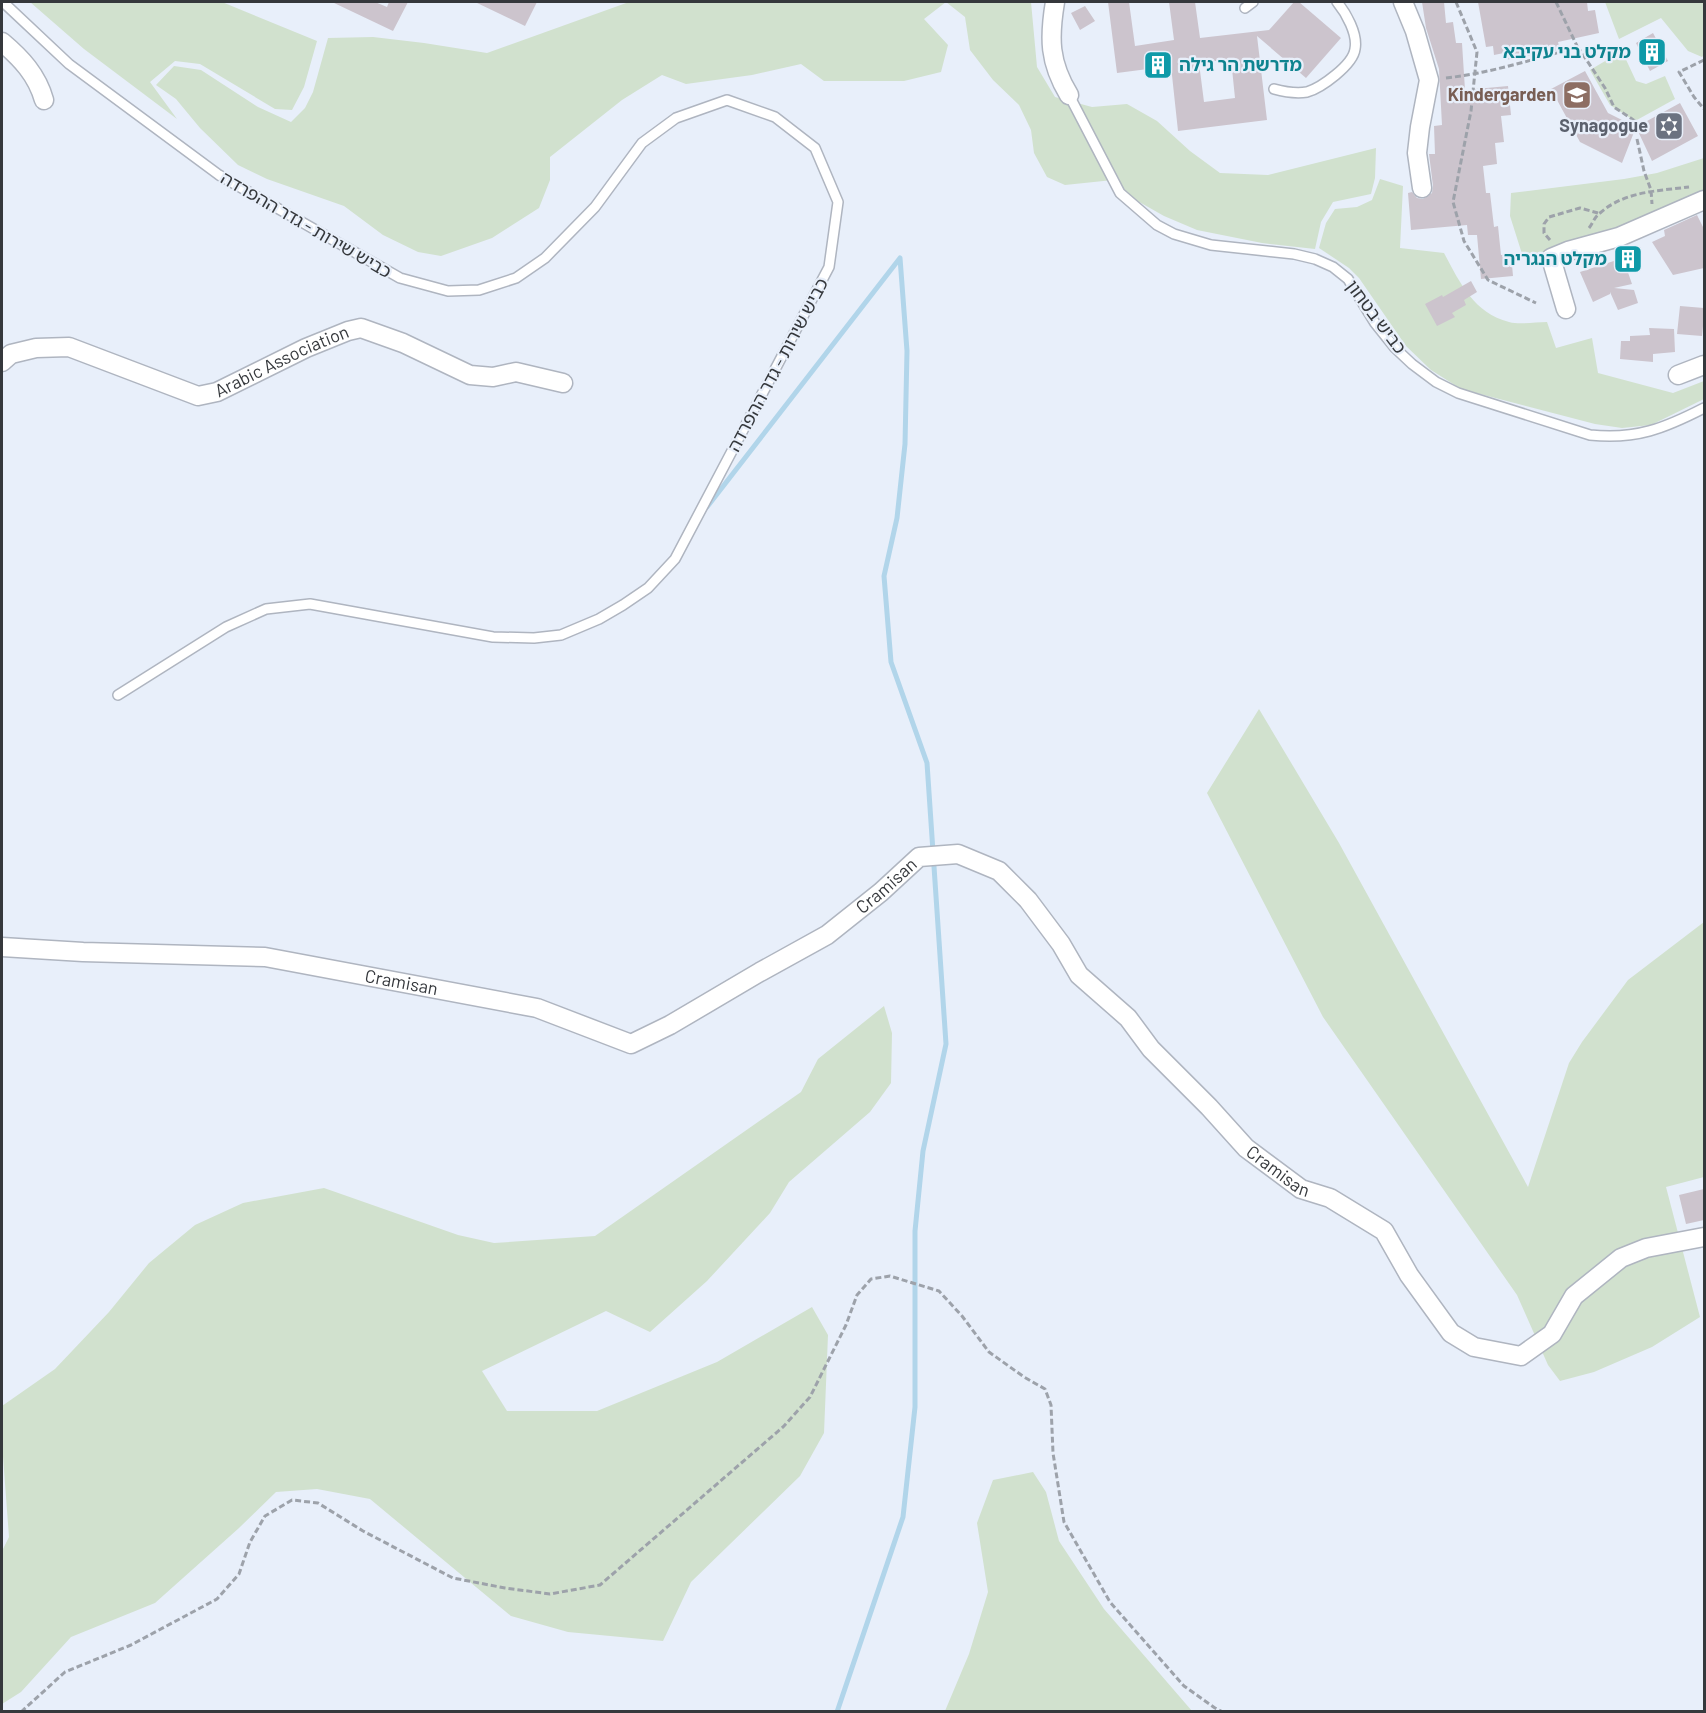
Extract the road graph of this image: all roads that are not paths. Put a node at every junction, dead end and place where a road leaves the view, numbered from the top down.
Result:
1 (3, 2) edge
2 (1055, 2) edge
3 (1253, 2) edge
4 (1337, 2) edge
5 (1403, 2) edge
6 (1245, 8) dead end
7 (2, 42) edge
8 (1274, 89) dead end
9 (1069, 95) joint
10 (44, 100) dead end
11 (1422, 188) dead end
12 (1698, 193) edge
13 (1566, 309) dead end
14 (2, 362) edge
15 (1704, 365) edge
16 (1678, 375) dead end
17 (563, 383) dead end
18 (1704, 408) edge
19 (118, 695) dead end
20 (2, 947) edge
21 (1704, 1237) edge

1 - 19 lane, כביש שירות - גדר ההפרדה
2 - 9 street
3 - 6 lane
4 - 8 lane
5 - 11 street
7 - 10 street
9 - 18 lane, כביש בטחון
12 - 13 street
14 - 17 street, Arabic Association
15 - 16 street
20 - 21 street, Cramisan

